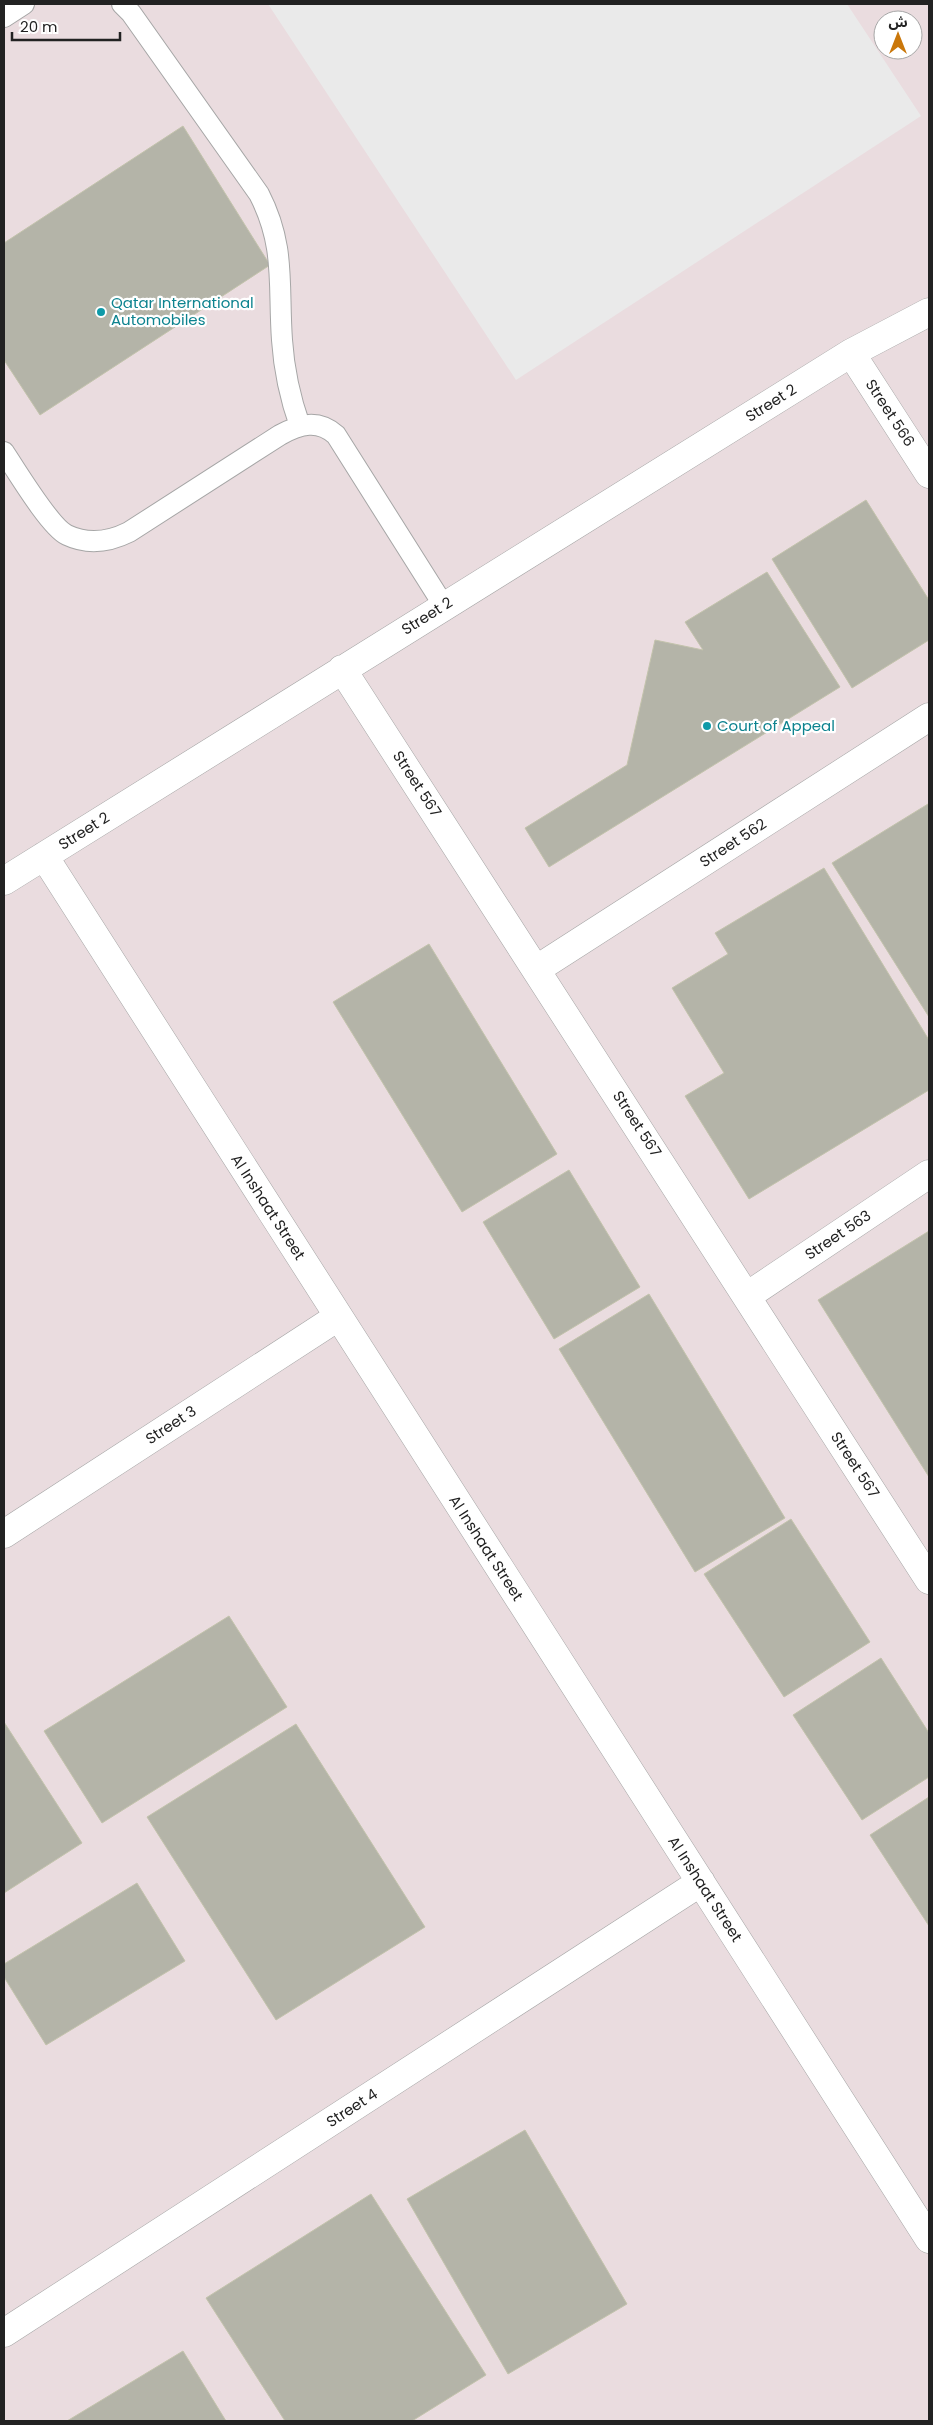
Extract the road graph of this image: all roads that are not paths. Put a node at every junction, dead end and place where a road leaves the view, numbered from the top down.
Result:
1 (24, 4) edge
2 (122, 4) edge
3 (4, 17) edge
4 (929, 312) edge
5 (851, 353) junction
6 (300, 426) junction
7 (4, 452) edge
8 (929, 474) edge
9 (444, 606) junction
10 (342, 669) junction
11 (929, 717) edge
12 (44, 856) junction
13 (4, 881) edge
14 (537, 969) junction
15 (929, 1174) edge
16 (747, 1296) junction
17 (338, 1317) junction
18 (4, 1534) edge
19 (929, 1580) edge
20 (701, 1882) junction
21 (929, 2240) edge
22 (4, 2334) edge

1 - 3 lane
2 - 6 lane
4 - 5 street, Street 2
5 - 8 street, Street 566
5 - 9 street, Street 2
6 - 7 lane
6 - 9 lane
9 - 10 street, Street 2
10 - 12 street, Street 2
10 - 14 street, Street 567
11 - 14 street, Street 562
12 - 13 street, Street 2
12 - 17 street, Al Inshaat Street
14 - 16 street, Street 567
15 - 16 street, Street 563
16 - 19 street, Street 567
17 - 18 street, Street 3
17 - 20 street, Al Inshaat Street
20 - 21 street, Al Inshaat Street
20 - 22 street, Street 4

